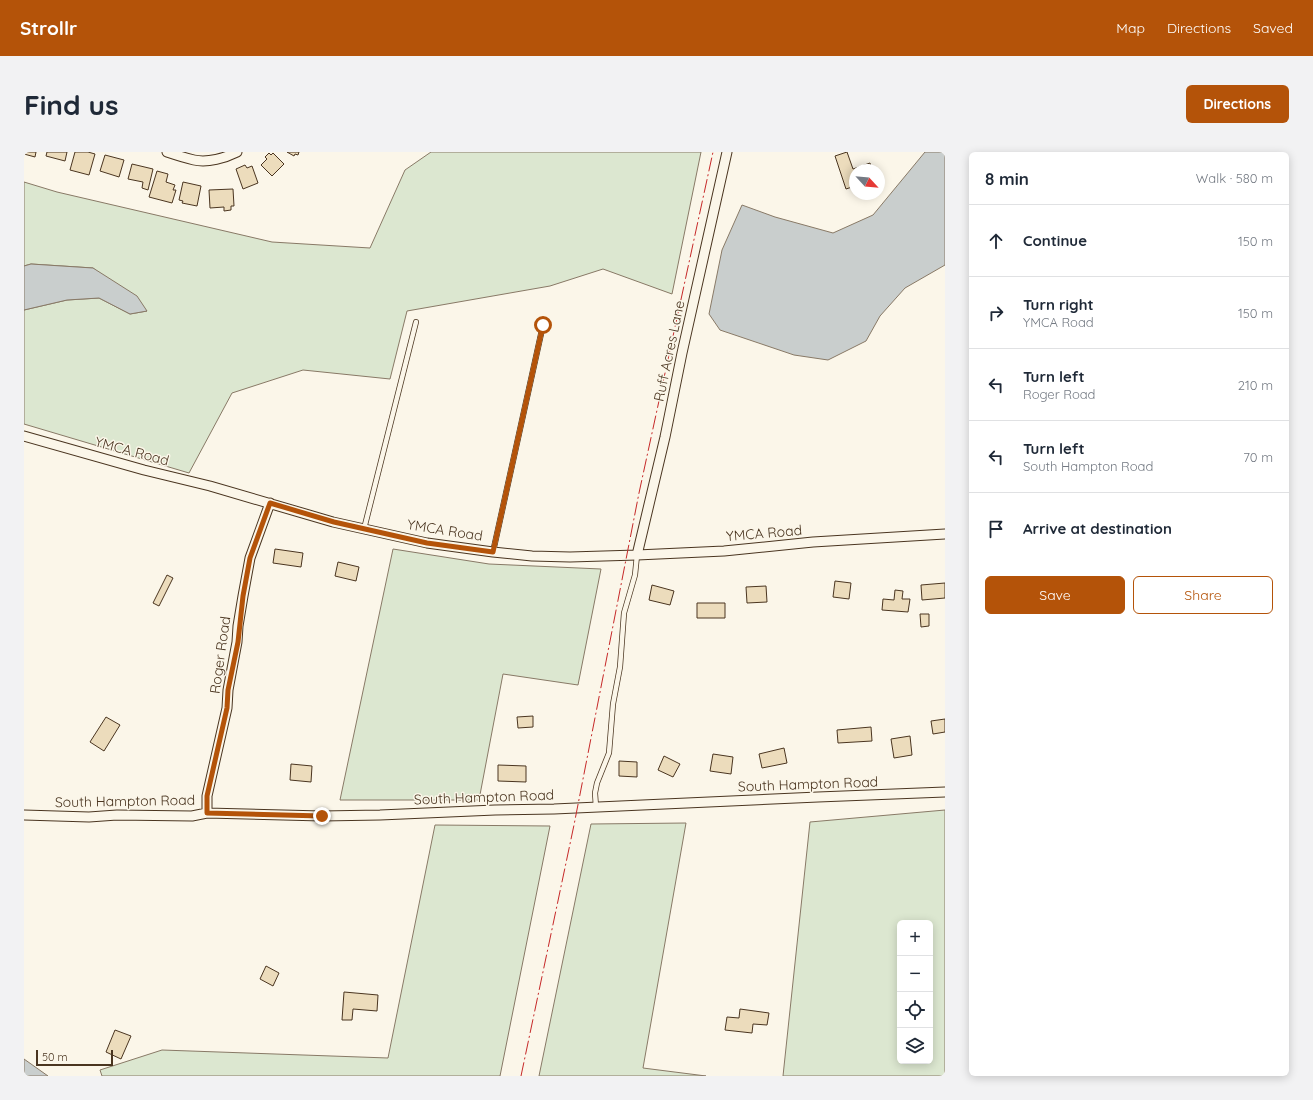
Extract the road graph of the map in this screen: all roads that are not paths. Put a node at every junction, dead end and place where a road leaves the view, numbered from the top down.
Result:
1 (167, 152) edge
2 (237, 152) edge
3 (727, 152) edge
4 (416, 322) dead end
5 (543, 325) dead end
6 (24, 436) edge
7 (270, 503) junction
8 (364, 529) junction
9 (945, 534) edge
10 (493, 552) junction
11 (637, 555) junction
12 (945, 792) edge
13 (596, 807) junction
14 (207, 813) junction
15 (24, 815) edge

1 - 2 street
3 - 11 street, Ruff Acres Lane
4 - 8 lane
5 - 10 lane
6 - 7 street, YMCA Road
7 - 8 street, YMCA Road
7 - 14 street, Roger Road
8 - 10 street, YMCA Road
9 - 11 street, YMCA Road
10 - 11 street, YMCA Road
11 - 13 lane
12 - 13 street, South Hampton Road
13 - 14 street, South Hampton Road
14 - 15 street, South Hampton Road

